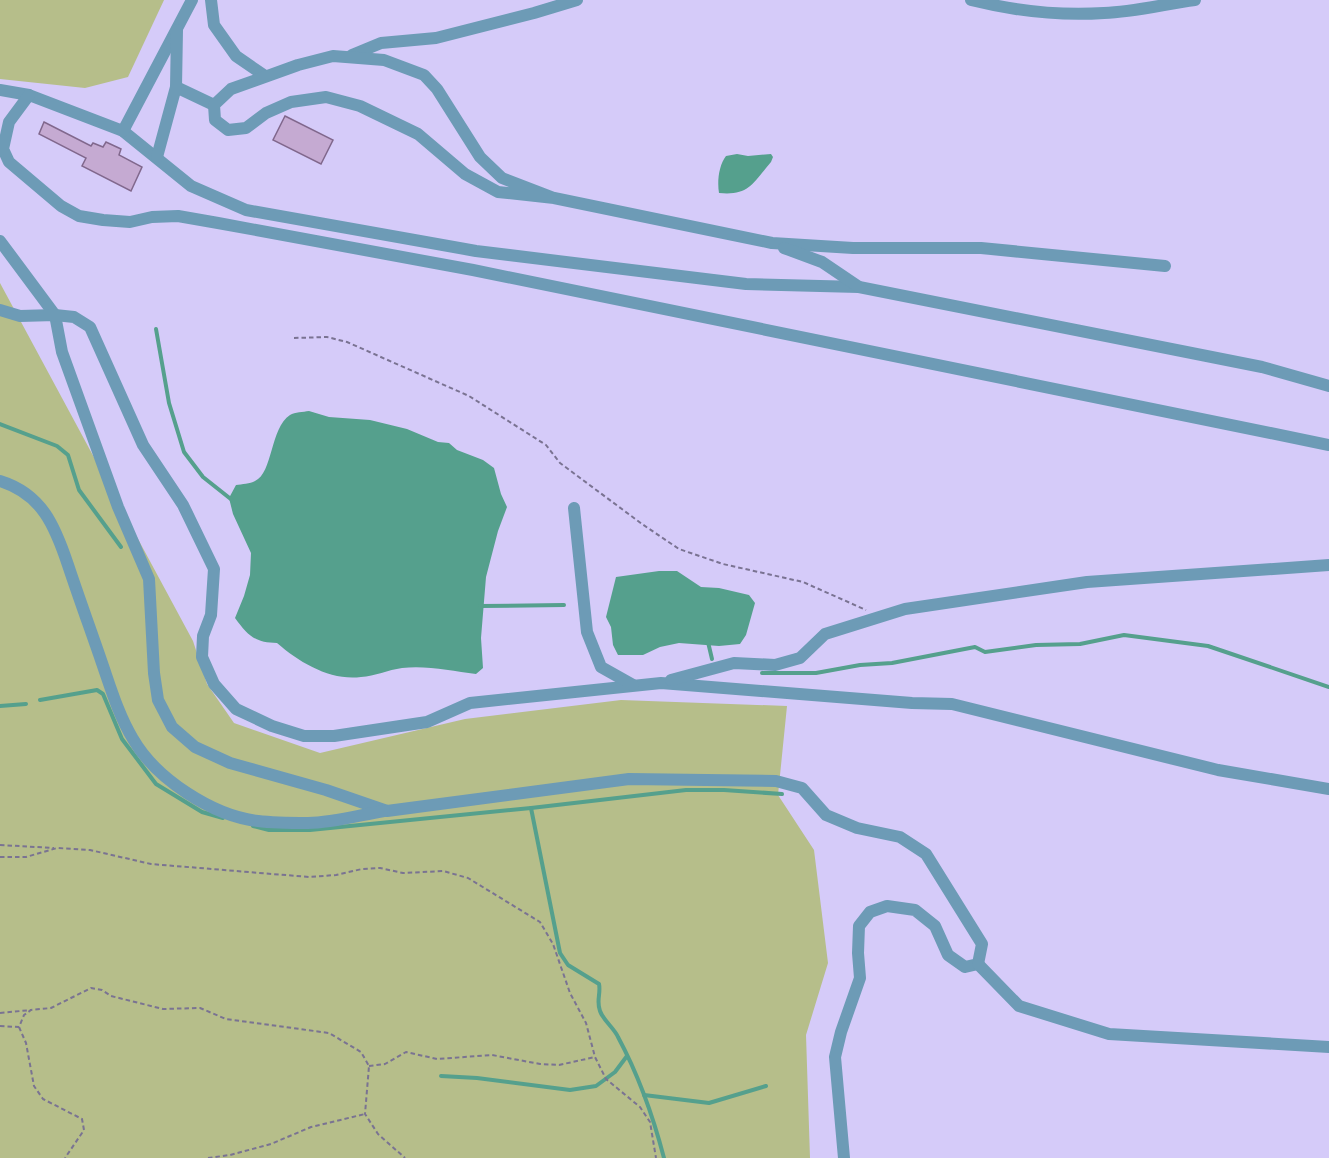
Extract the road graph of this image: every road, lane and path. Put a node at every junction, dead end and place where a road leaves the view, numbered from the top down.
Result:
1 (192, 0) edge
2 (211, 0) edge
3 (577, 0) edge
4 (971, 0) edge
5 (1195, 0) edge
6 (177, 26) junction
7 (350, 56) junction
8 (265, 76) junction
9 (176, 87) junction
10 (0, 90) edge
11 (29, 95) junction
12 (214, 105) junction
13 (123, 131) junction
14 (157, 158) junction
15 (554, 198) junction
16 (0, 241) edge
17 (772, 243) junction
18 (1165, 266) dead end
19 (859, 287) junction
20 (0, 310) edge
21 (55, 315) junction
22 (294, 338) dead end
23 (1329, 386) edge
24 (1329, 445) edge
25 (0, 482) edge
26 (574, 508) dead end
27 (1329, 565) edge
28 (881, 617) junction
29 (662, 683) junction
30 (634, 685) junction
31 (1329, 789) edge
32 (387, 811) junction
33 (0, 845) edge
34 (57, 848) junction
35 (0, 857) edge
36 (978, 964) junction
37 (31, 1010) junction
38 (0, 1012) edge
39 (0, 1026) edge
40 (19, 1027) junction
41 (1329, 1047) edge
42 (595, 1057) junction
43 (369, 1066) junction
44 (365, 1114) junction
45 (65, 1158) edge
46 (208, 1158) edge
47 (405, 1158) edge
48 (656, 1158) edge
49 (844, 1158) edge

1 - 6 lane
2 - 8 lane
3 - 7 lane
4 - 5 lane
6 - 9 lane
6 - 13 lane
7 - 8 lane
7 - 15 lane
8 - 12 lane
9 - 12 lane
9 - 14 lane
10 - 11 lane
11 - 13 lane
11 - 24 lane
12 - 15 lane
13 - 14 lane
14 - 19 lane
15 - 17 lane
16 - 21 lane
17 - 18 lane
17 - 19 lane
19 - 23 lane
20 - 21 lane
21 - 30 lane
21 - 32 lane
22 - 28 path
25 - 32 lane
26 - 30 lane
27 - 28 lane
28 - 29 lane
29 - 30 lane
29 - 31 lane
32 - 36 lane
33 - 34 path
34 - 35 path
34 - 42 path
36 - 41 lane
36 - 49 lane
37 - 38 path
37 - 40 path
37 - 43 path
39 - 40 path
40 - 45 path
42 - 43 path
42 - 48 path
43 - 44 path
44 - 46 path
44 - 47 path

